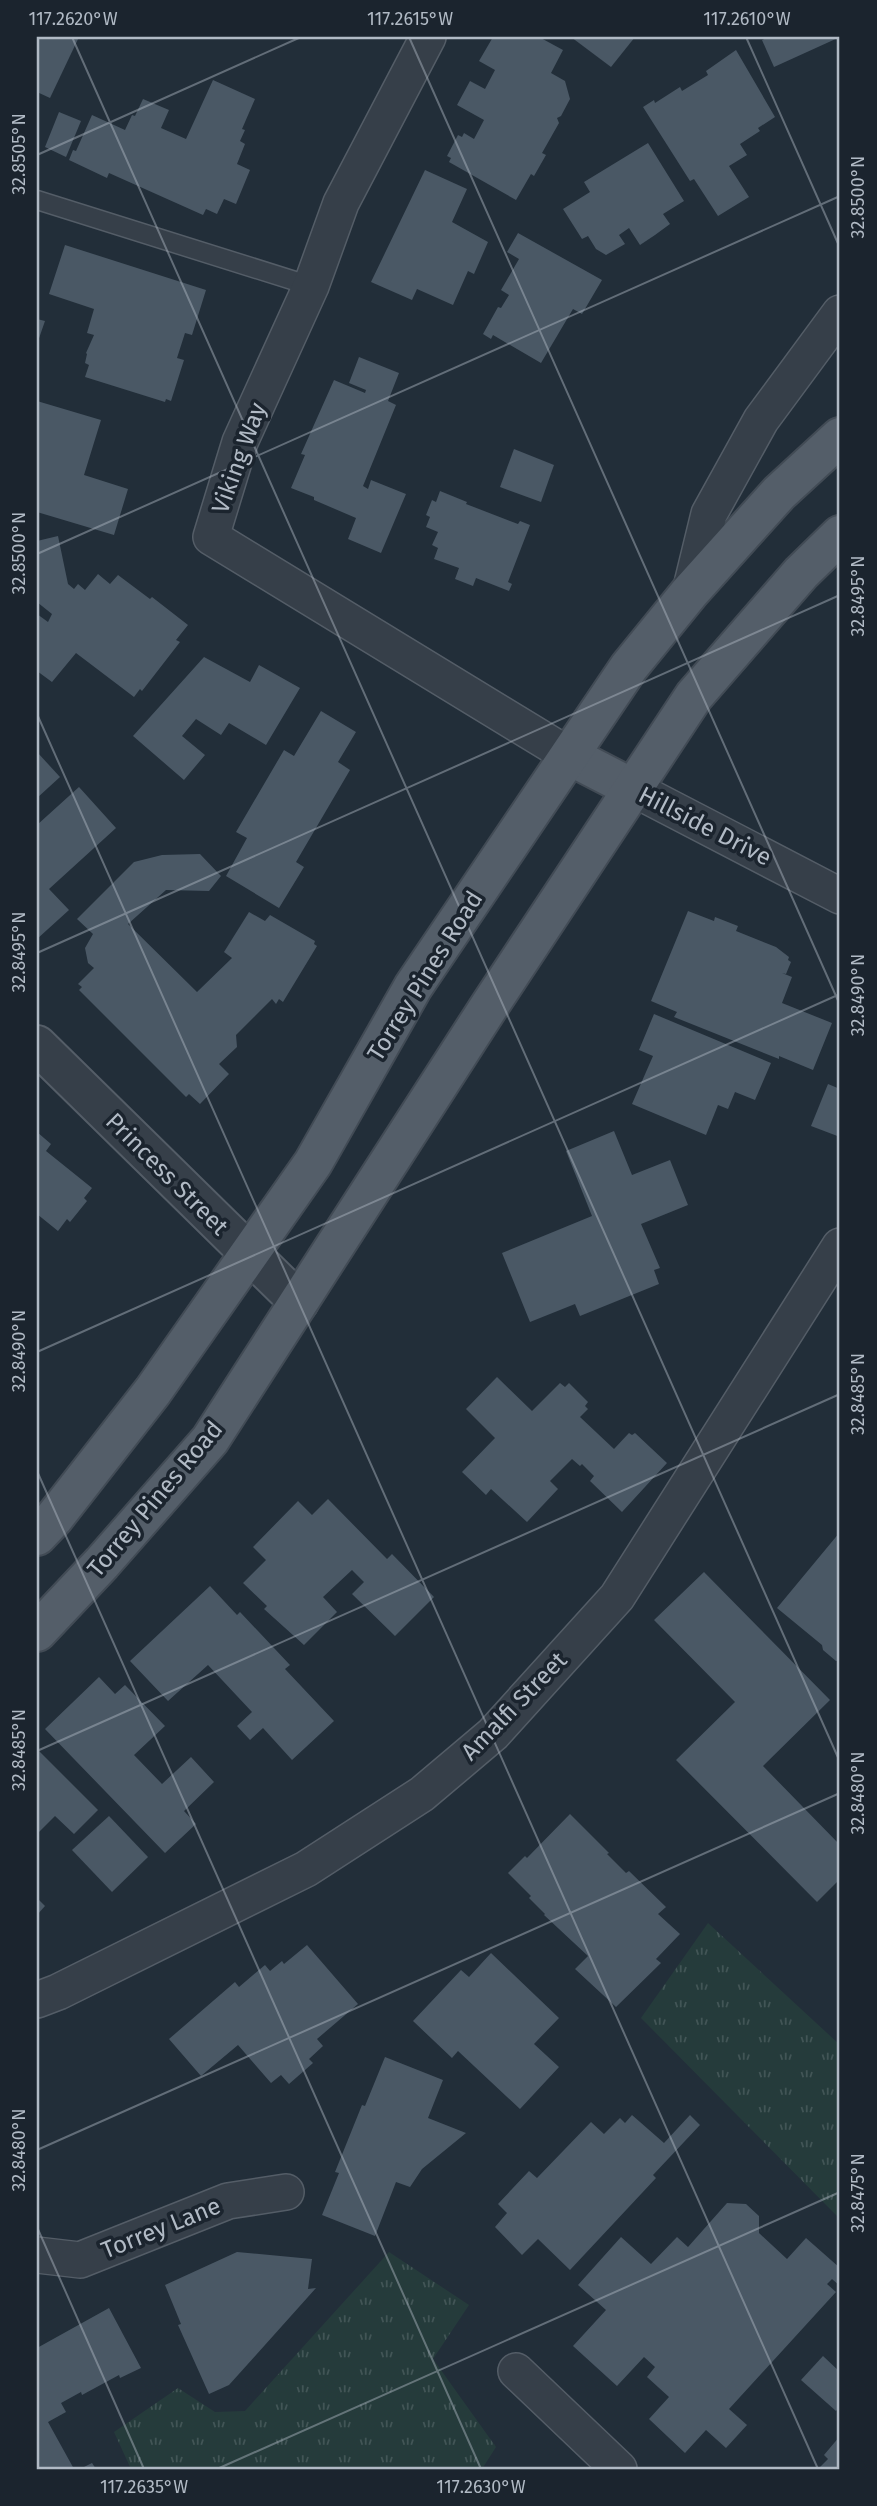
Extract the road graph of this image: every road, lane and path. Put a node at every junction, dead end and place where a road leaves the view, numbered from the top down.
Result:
1 (428, 37) edge
2 (37, 200) edge
3 (311, 286) junction
4 (840, 313) edge
5 (840, 437) edge
6 (840, 535) edge
7 (690, 592) junction
8 (570, 756) junction
9 (632, 788) junction
10 (840, 896) edge
11 (37, 1045) edge
12 (840, 1246) edge
13 (248, 1255) junction
14 (299, 1303) junction
15 (37, 1536) edge
16 (37, 1632) edge
17 (37, 2000) edge
18 (286, 2192) dead end
19 (37, 2255) edge
20 (516, 2371) dead end
21 (619, 2469) edge

1 - 3 street, Viking Way
2 - 3 lane
3 - 8 street, Viking Way
4 - 7 street
5 - 7 main road, Torrey Pines Road
6 - 9 main road, Torrey Pines Road
7 - 8 main road, Torrey Pines Road
8 - 9 main road, Hillside Drive
8 - 13 main road, Torrey Pines Road
9 - 10 street, Hillside Drive
9 - 14 main road, Torrey Pines Road
11 - 13 street, Princess Street
12 - 17 street, Amalfi Street
13 - 14 street, Princess Street
13 - 15 main road, Torrey Pines Road
14 - 16 main road, Torrey Pines Road
18 - 19 street, Torrey Lane
20 - 21 street

